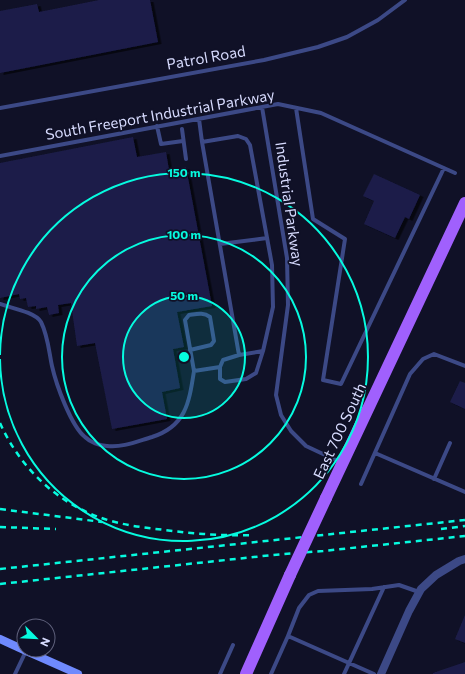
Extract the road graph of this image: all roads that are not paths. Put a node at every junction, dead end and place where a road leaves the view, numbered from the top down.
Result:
1 (405, 0) edge
2 (262, 107) junction
3 (0, 108) edge
4 (296, 108) junction
5 (199, 119) junction
6 (157, 126) junction
7 (182, 129) dead end
8 (183, 141) junction
9 (202, 142) junction
10 (0, 156) edge
11 (186, 159) dead end
12 (444, 168) junction
13 (455, 173) dead end
14 (465, 203) edge
15 (267, 238) junction
16 (220, 244) junction
17 (0, 304) edge
18 (190, 350) junction
19 (263, 351) junction
20 (240, 354) junction
21 (465, 366) edge
22 (220, 367) junction
23 (194, 371) junction
24 (450, 443) dead end
25 (375, 453) junction
26 (342, 463) junction
27 (434, 479) junction
28 (361, 484) dead end
29 (465, 492) edge
30 (465, 559) edge
31 (384, 587) junction
32 (419, 592) junction
33 (288, 636) junction
34 (0, 639) edge
35 (233, 645) dead end
36 (16, 646) edge
37 (22, 658) edge
38 (43, 658) edge
39 (349, 663) junction
40 (15, 674) edge
41 (78, 674) edge
42 (220, 674) edge
43 (246, 674) edge
44 (271, 674) edge
45 (344, 674) edge
46 (374, 674) edge
47 (381, 674) edge

1 - 3 lane, Patrol Road
2 - 4 lane, South Freeport Industrial Parkway
2 - 5 lane, South Freeport Industrial Parkway
2 - 26 lane, Industrial Parkway
4 - 12 lane, South Freeport Industrial Parkway
4 - 12 lane
5 - 6 lane, South Freeport Industrial Parkway
5 - 9 lane
6 - 8 lane
6 - 10 lane, South Freeport Industrial Parkway
7 - 8 lane
8 - 11 lane
9 - 15 lane
9 - 16 lane
12 - 13 lane, South Freeport Industrial Parkway
14 - 26 main road, East 700 South
15 - 16 lane
15 - 19 lane
16 - 20 lane
17 - 23 lane
18 - 18 lane
18 - 23 lane
19 - 20 lane
19 - 22 lane
20 - 22 lane
21 - 25 lane
22 - 23 lane
24 - 27 lane
25 - 27 lane
25 - 28 lane
26 - 43 main road, East 700 South, bridge
27 - 29 lane
30 - 32 street
31 - 32 lane
31 - 33 lane
31 - 39 lane
32 - 47 street
33 - 39 lane
33 - 44 lane
34 - 36 street
35 - 42 lane
37 - 40 lane
38 - 41 street
39 - 45 lane
39 - 46 lane

